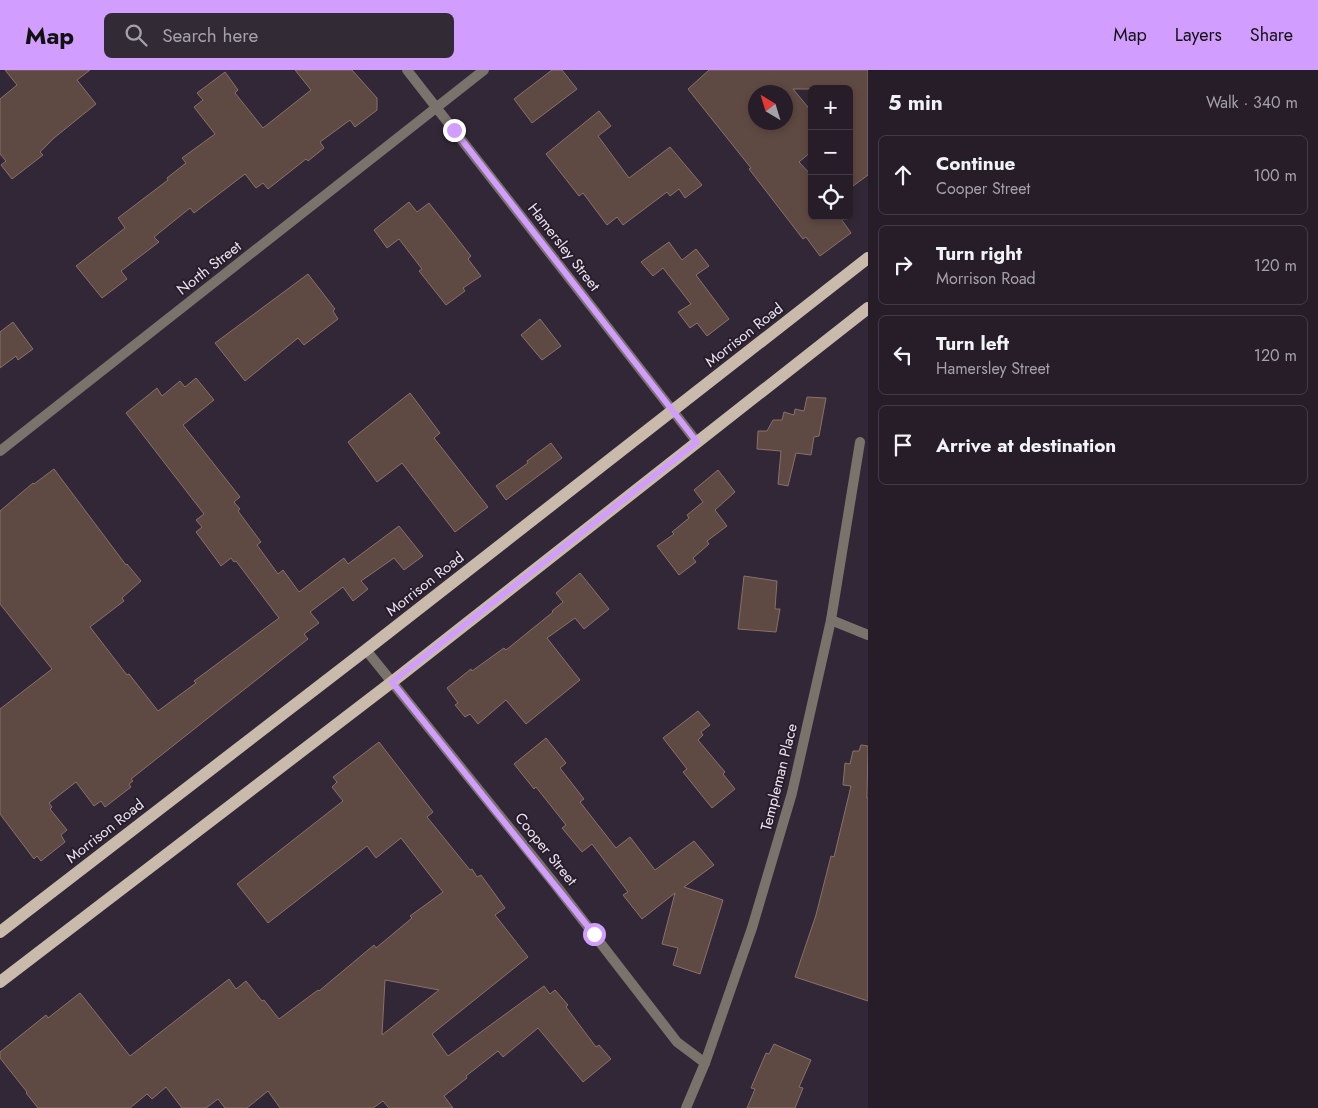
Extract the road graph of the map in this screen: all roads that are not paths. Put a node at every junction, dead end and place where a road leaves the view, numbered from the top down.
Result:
1 (407, 70) edge
2 (484, 70) edge
3 (436, 108) junction
4 (868, 258) edge
5 (868, 308) edge
6 (673, 412) junction
7 (697, 442) junction
8 (860, 442) dead end
9 (0, 452) edge
10 (831, 620) junction
11 (868, 635) edge
12 (366, 650) junction
13 (392, 682) junction
14 (0, 932) edge
15 (0, 982) edge
16 (705, 1063) junction
17 (686, 1108) edge

1 - 3 street, Hamersley Street
2 - 3 street, North Street
3 - 6 street, Hamersley Street
3 - 9 street, North Street
4 - 6 main road, Morrison Road
5 - 7 main road
6 - 7 street, Hamersley Street
6 - 12 main road, Morrison Road
7 - 13 main road
8 - 10 street, Templeman Place
10 - 11 street
10 - 16 street, Templeman Place
12 - 13 street, Cooper Street
12 - 14 main road, Morrison Road
13 - 15 main road
13 - 16 street, Cooper Street
16 - 17 street, Templeman Place

